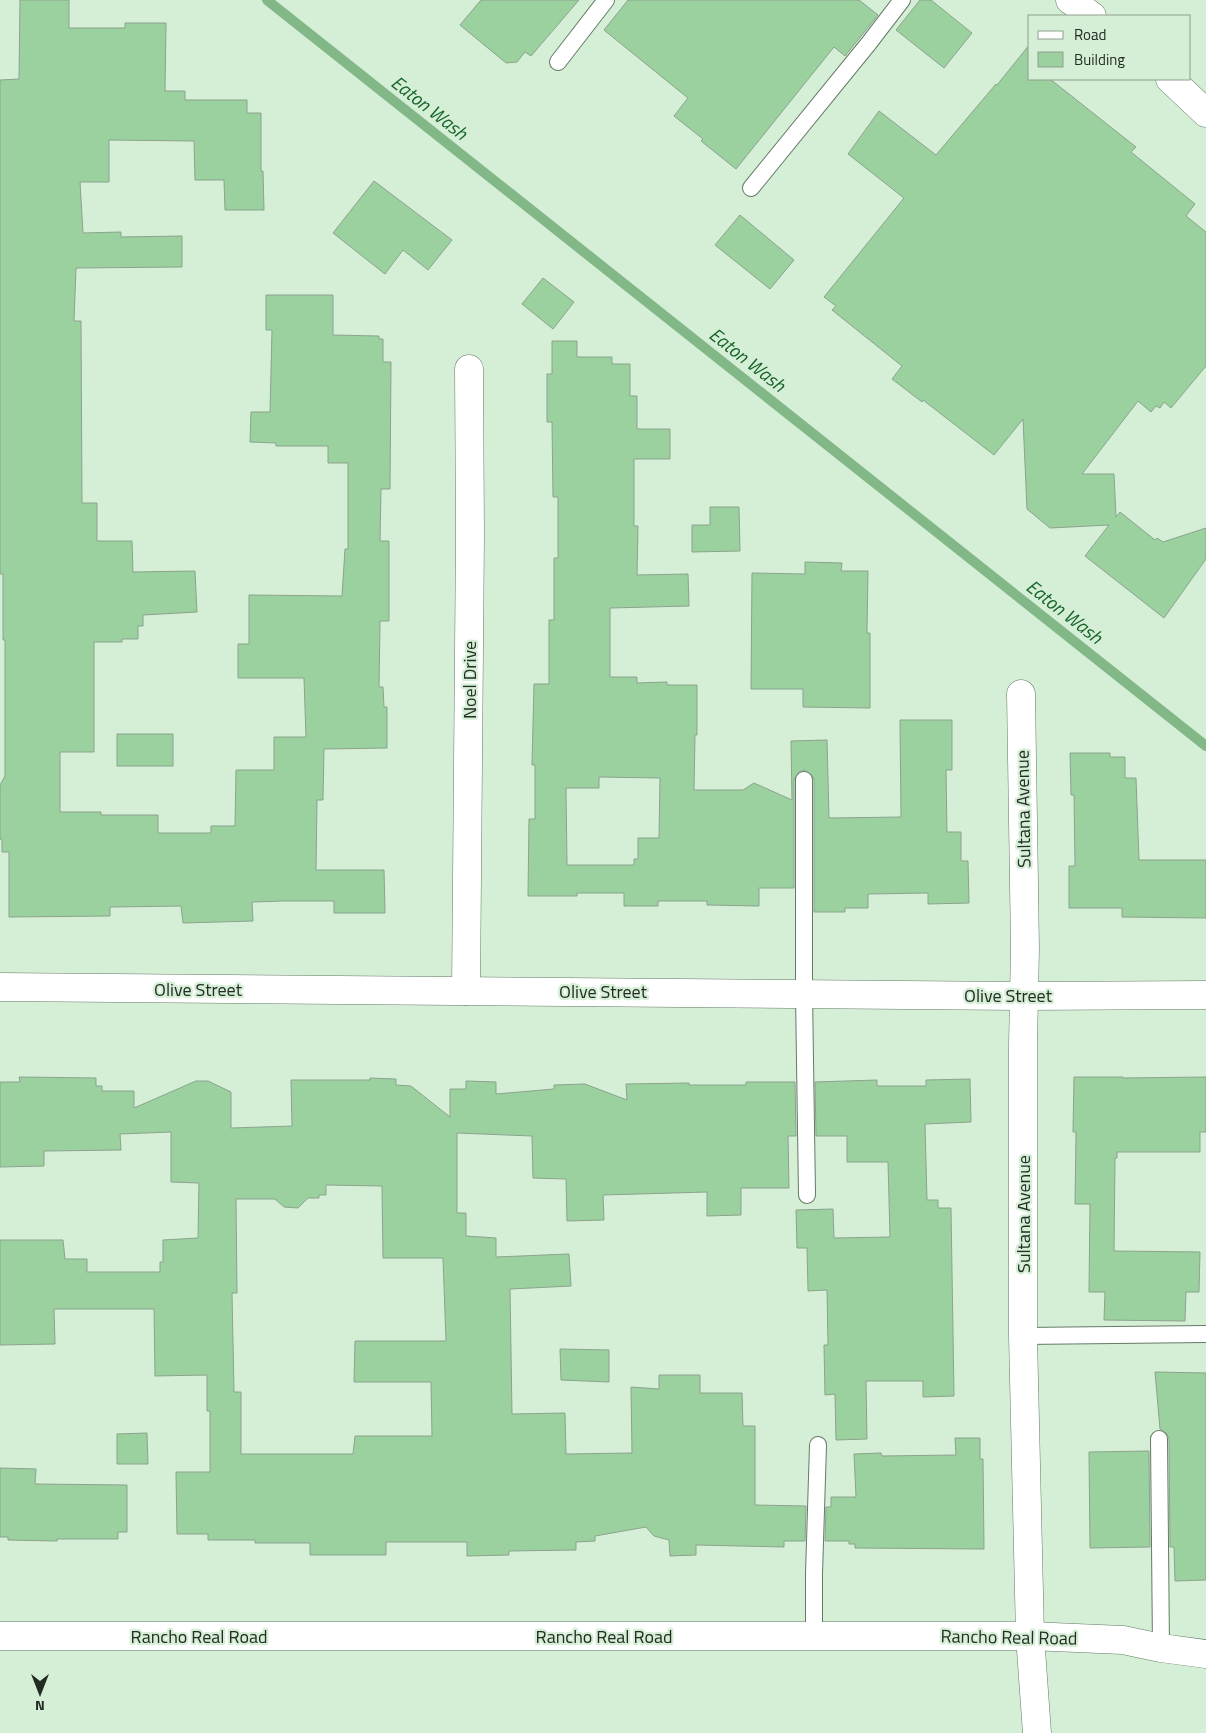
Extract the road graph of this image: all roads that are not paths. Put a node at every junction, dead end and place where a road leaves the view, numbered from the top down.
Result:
1 (606, 0) edge
2 (902, 0) edge
3 (1070, 0) edge
4 (1091, 15) edge
5 (558, 62) dead end
6 (1171, 80) edge
7 (1206, 113) edge
8 (751, 188) dead end
9 (469, 369) dead end
10 (1021, 694) dead end
11 (804, 780) dead end
12 (0, 987) edge
13 (466, 991) junction
14 (804, 993) junction
15 (1206, 995) edge
16 (1024, 996) junction
17 (807, 1194) dead end
18 (1206, 1334) edge
19 (1023, 1336) junction
20 (1159, 1439) dead end
21 (818, 1445) dead end
22 (0, 1636) edge
23 (814, 1636) junction
24 (1030, 1636) junction
25 (1161, 1648) junction
26 (1206, 1654) edge
27 (1037, 1733) edge

1 - 5 lane
2 - 8 lane
3 - 4 street
6 - 7 street
9 - 13 street, Noel Drive
10 - 16 street, Sultana Avenue
11 - 14 lane
12 - 13 street, Olive Street
13 - 14 street, Olive Street
14 - 16 street, Olive Street
14 - 17 lane
15 - 16 street, Olive Street
16 - 19 street, Sultana Avenue
18 - 19 lane
19 - 24 street, Sultana Avenue
20 - 25 lane
21 - 23 lane
22 - 23 street, Rancho Real Road
23 - 24 street, Rancho Real Road
24 - 25 street, Rancho Real Road
24 - 27 street, Sultana Avenue
25 - 26 street, Rancho Real Road

